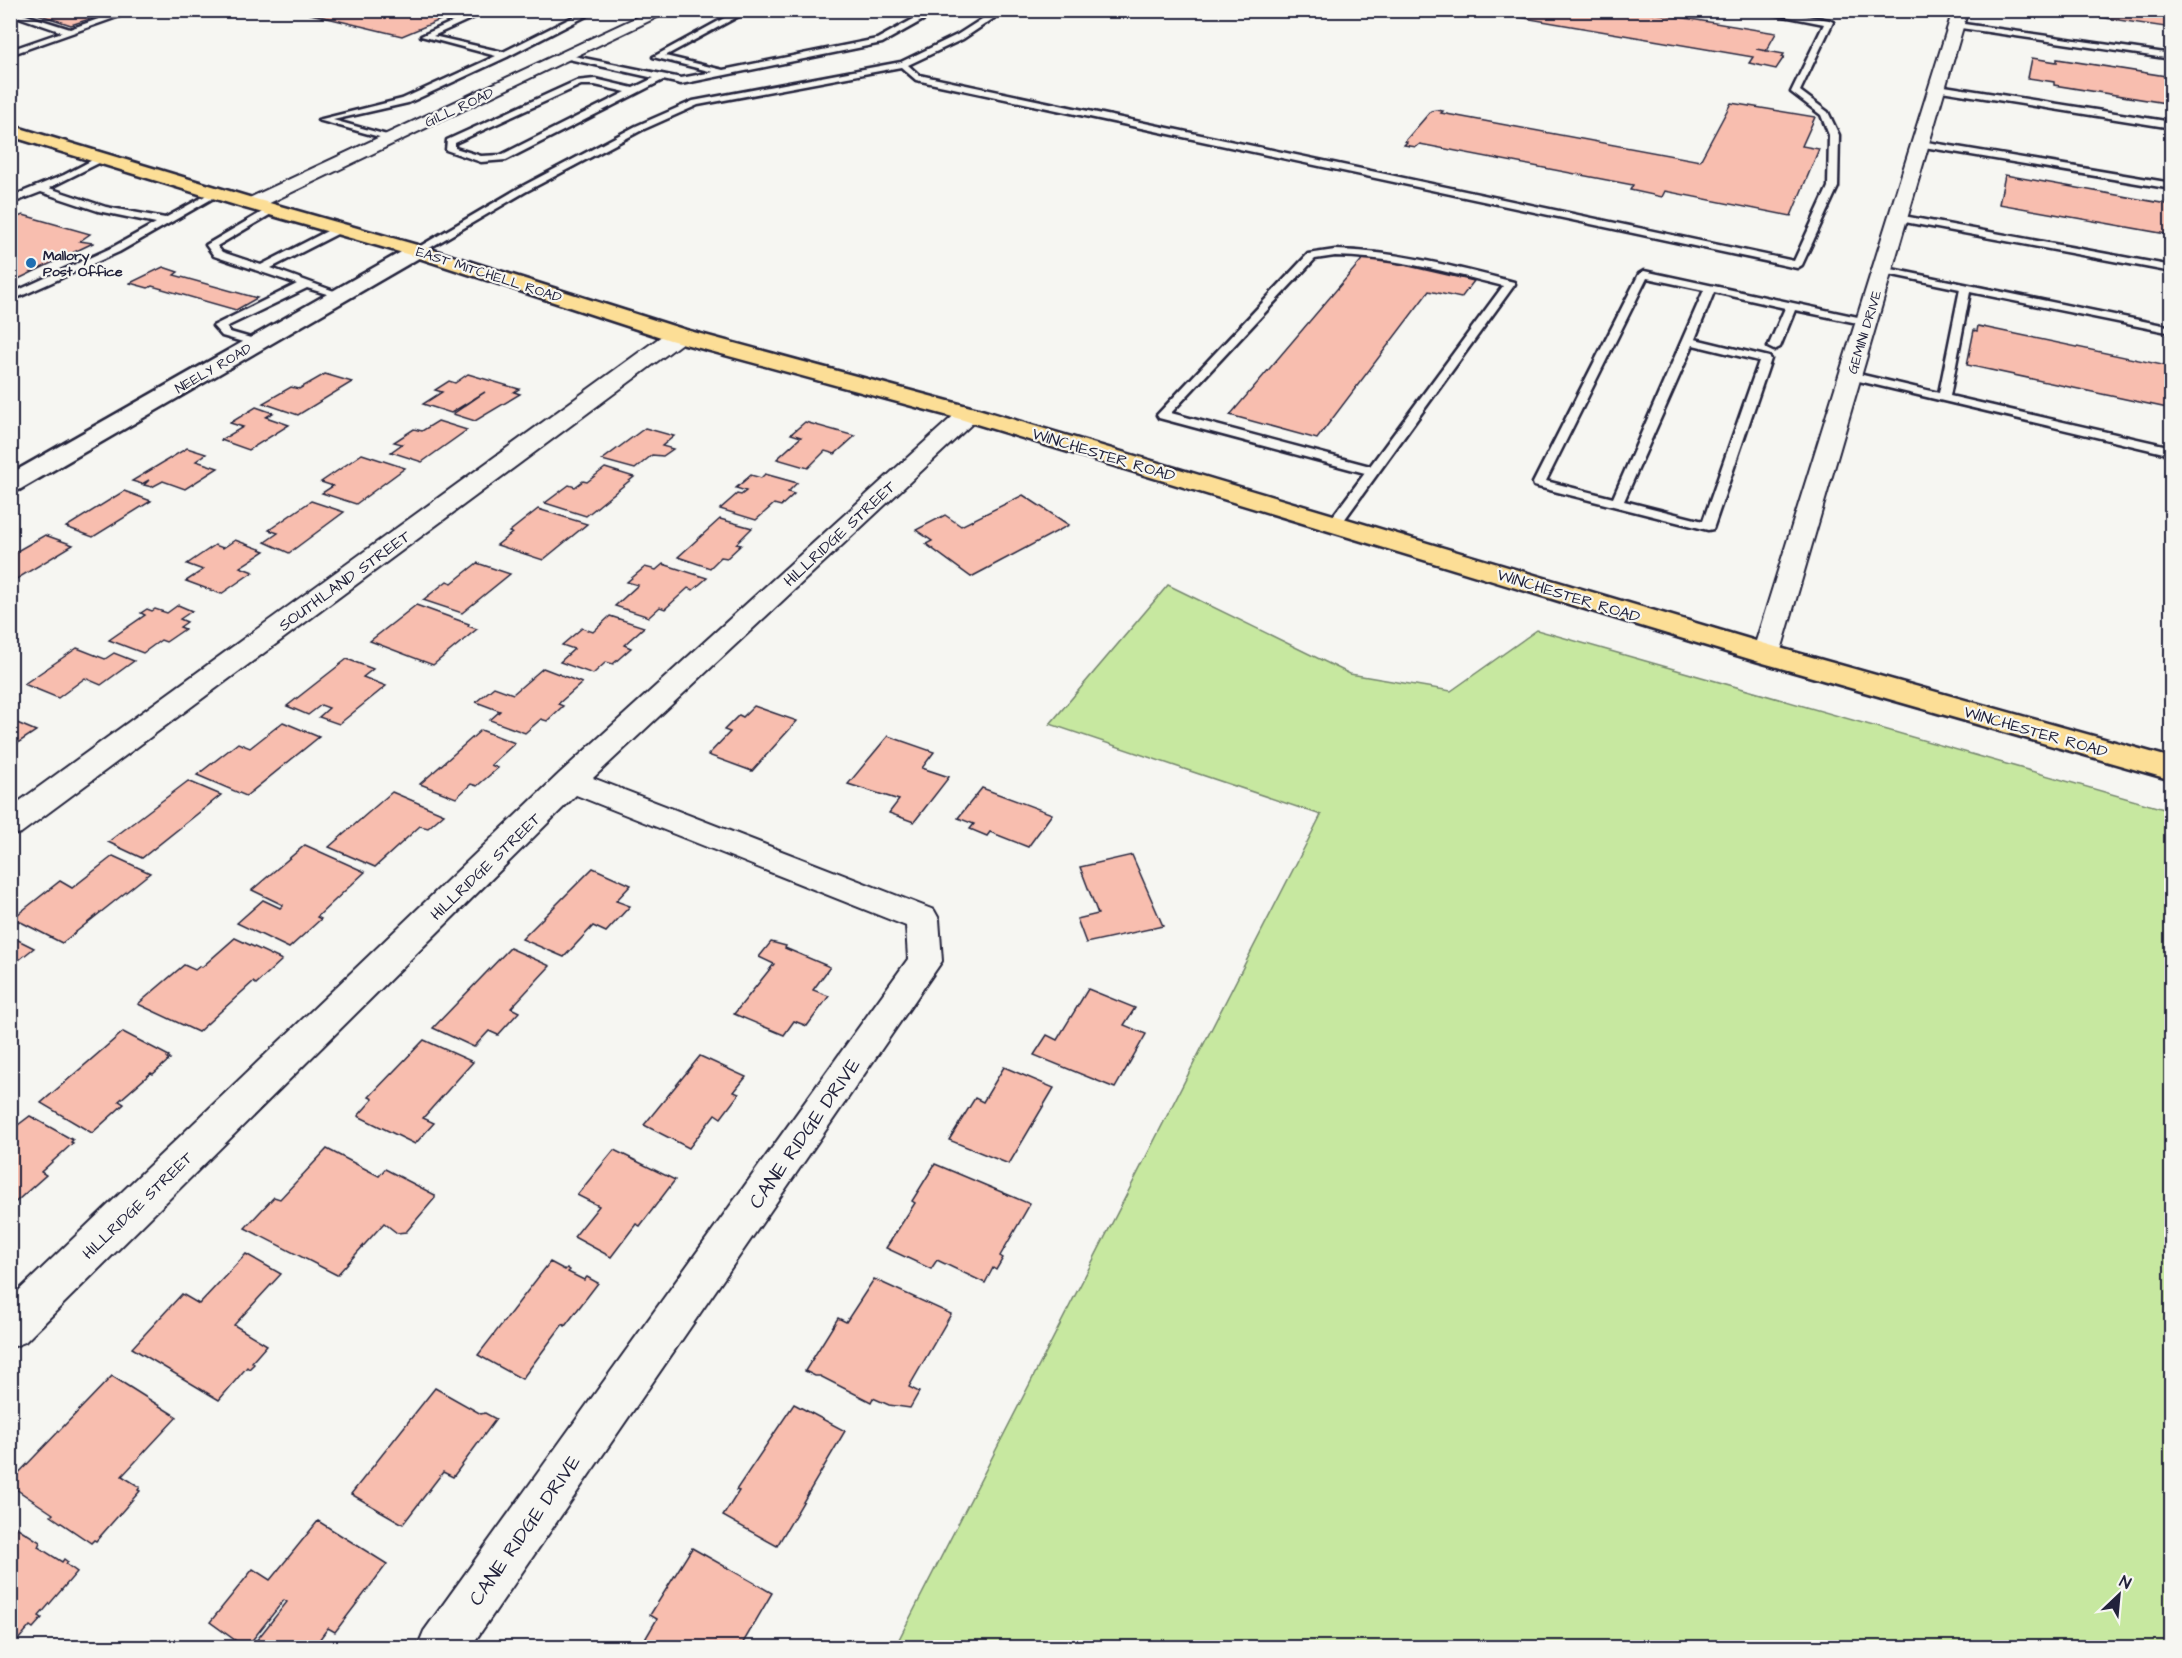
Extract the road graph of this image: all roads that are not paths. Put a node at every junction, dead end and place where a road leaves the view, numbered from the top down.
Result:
1 (133, 10) edge
2 (486, 10) edge
3 (594, 10) edge
4 (665, 10) edge
5 (746, 10) edge
6 (937, 10) edge
7 (1002, 10) edge
8 (1757, 10) edge
9 (10, 11) edge
10 (1959, 18) edge
11 (33, 19) junction
12 (22, 23) dead end
13 (70, 32) junction
14 (13, 51) edge
15 (504, 55) junction
16 (567, 56) junction
17 (2172, 57) edge
18 (903, 64) junction
19 (729, 73) junction
20 (662, 77) junction
21 (1938, 88) junction
22 (634, 91) junction
23 (2172, 126) edge
24 (10, 130) edge
25 (391, 139) junction
26 (1921, 144) junction
27 (102, 158) junction
28 (2172, 186) edge
29 (40, 188) junction
30 (217, 194) junction
31 (10, 201) edge
32 (252, 204) junction
33 (273, 210) junction
34 (1898, 218) junction
35 (168, 221) junction
36 (339, 229) junction
37 (417, 251) junction
38 (262, 269) junction
39 (2172, 269) edge
40 (1882, 270) junction
41 (306, 284) junction
42 (1966, 287) junction
43 (1710, 289) junction
44 (340, 295) junction
45 (10, 298) edge
46 (1791, 306) junction
47 (1867, 322) junction
48 (2172, 330) edge
49 (678, 335) junction
50 (1689, 341) junction
51 (257, 343) junction
52 (1774, 347) dead end
53 (1850, 376) junction
54 (1944, 397) junction
55 (969, 414) junction
56 (2172, 451) edge
57 (1373, 471) junction
58 (10, 485) edge
59 (1617, 503) junction
60 (1334, 524) junction
61 (1766, 654) junction
62 (2172, 769) edge
63 (571, 782) junction
64 (10, 825) edge
65 (10, 1328) edge
66 (441, 1647) edge

1 - 13 lane
2 - 15 lane
3 - 15 lane
4 - 16 street, GILL ROAD
5 - 19 lane
6 - 19 lane
7 - 18 lane
8 - 18 lane
9 - 11 lane
10 - 17 lane
10 - 21 street, GEMINI DRIVE
11 - 12 lane
11 - 13 lane
13 - 14 lane
15 - 25 lane
16 - 20 lane
16 - 25 street, GILL ROAD
18 - 37 lane
19 - 20 lane
20 - 22 lane
21 - 23 lane
21 - 26 street, GEMINI DRIVE
22 - 22 lane
24 - 27 main road, EAST MITCHELL ROAD
25 - 32 street, GILL ROAD
26 - 28 lane
26 - 34 street, GEMINI DRIVE
27 - 29 lane
27 - 30 main road, EAST MITCHELL ROAD
29 - 31 lane
29 - 35 lane
30 - 32 main road, EAST MITCHELL ROAD
30 - 35 lane
32 - 33 main road, EAST MITCHELL ROAD
33 - 36 main road, EAST MITCHELL ROAD
33 - 38 lane
34 - 39 lane
34 - 40 street, GEMINI DRIVE
35 - 45 lane
36 - 37 main road, EAST MITCHELL ROAD
36 - 38 lane
37 - 44 street, NEELY ROAD
37 - 49 main road, EAST MITCHELL ROAD
38 - 41 lane
40 - 42 lane
40 - 47 street, GEMINI DRIVE
41 - 44 lane
41 - 51 lane
42 - 48 lane
42 - 54 lane
43 - 46 lane
43 - 50 lane
43 - 59 lane
44 - 51 street, NEELY ROAD
46 - 47 lane
46 - 52 lane
47 - 53 street, GEMINI DRIVE
49 - 55 main road, EAST MITCHELL ROAD
49 - 64 street, SOUTHLAND STREET
50 - 59 lane
50 - 59 lane
51 - 58 street, NEELY ROAD
53 - 54 lane
53 - 61 street, GEMINI DRIVE
54 - 56 lane
55 - 60 main road, WINCHESTER ROAD
55 - 63 street, HILLRIDGE STREET
57 - 57 lane
57 - 60 lane
60 - 61 main road, WINCHESTER ROAD
61 - 62 main road, WINCHESTER ROAD
63 - 65 street, HILLRIDGE STREET
63 - 66 street, CANE RIDGE DRIVE

